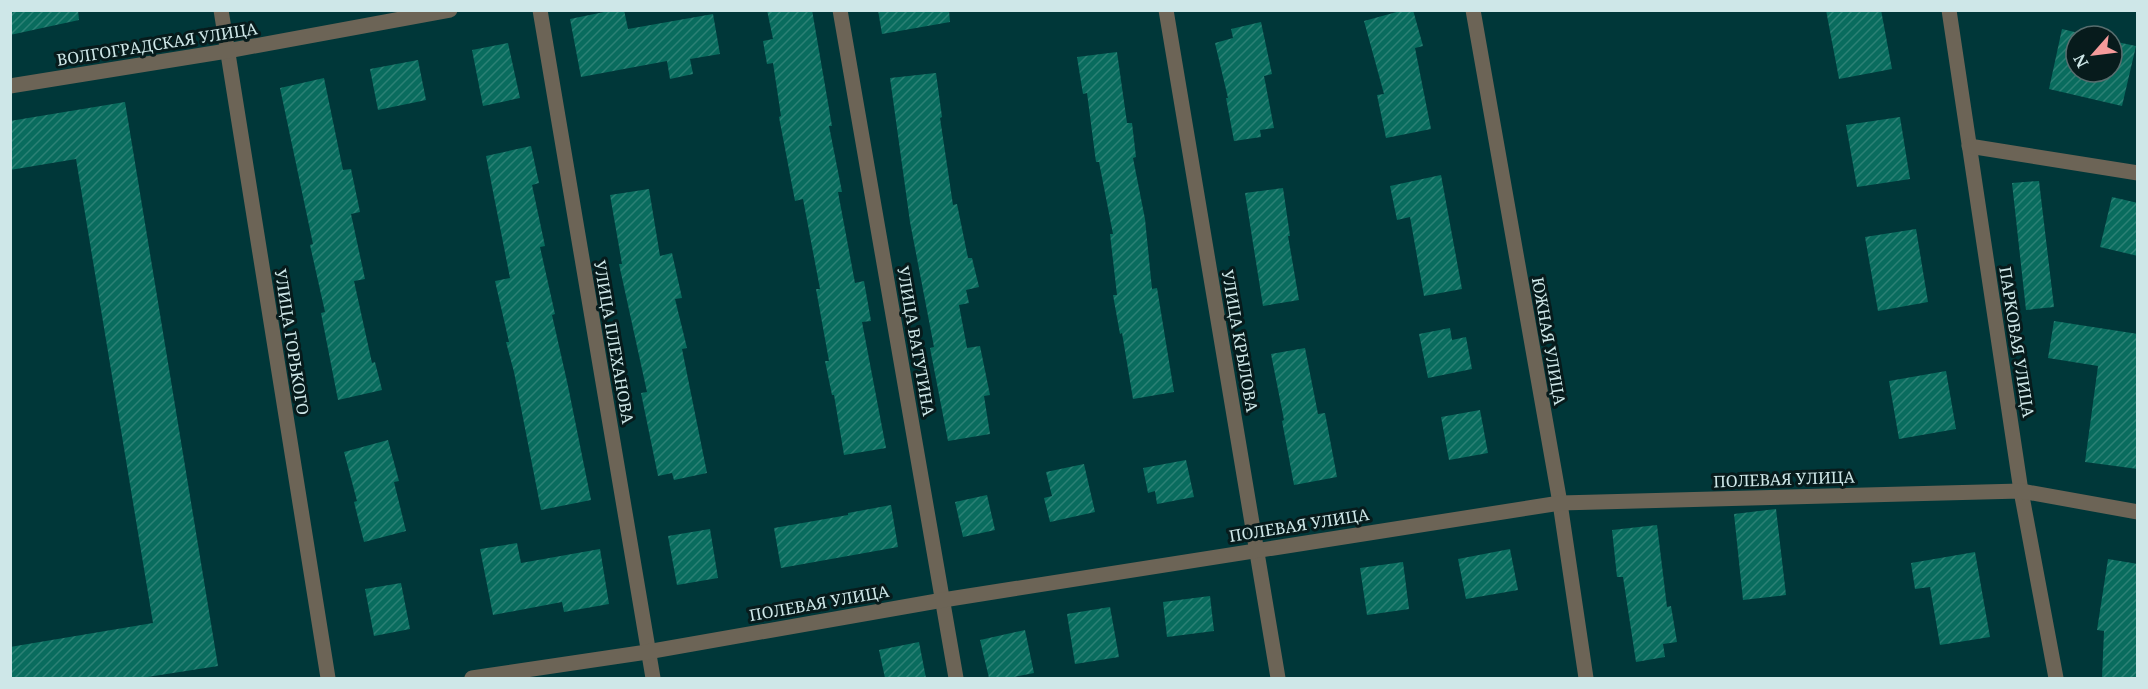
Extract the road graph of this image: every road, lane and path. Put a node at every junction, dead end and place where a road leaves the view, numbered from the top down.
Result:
1 (221, 10) edge
2 (450, 10) edge
3 (540, 10) edge
4 (840, 10) edge
5 (1166, 10) edge
6 (1473, 10) edge
7 (1949, 10) edge
8 (227, 51) junction
9 (10, 86) edge
10 (1969, 146) junction
11 (2138, 173) edge
12 (2021, 491) junction
13 (1560, 503) junction
14 (2138, 512) edge
15 (1257, 549) junction
16 (943, 600) junction
17 (647, 651) junction
18 (328, 678) edge
19 (472, 678) edge
20 (653, 678) edge
21 (956, 678) edge
22 (1278, 678) edge
23 (1586, 678) edge
24 (2056, 678) edge

1 - 8 street, УЛИЦА ГОРЬКОГО
2 - 8 street, ВОЛГОГРАДСКАЯ УЛИЦА
3 - 17 street, УЛИЦА ПЛЕХАНОВА
4 - 16 street, УЛИЦА ВАТУТИНА
5 - 15 street, УЛИЦА КРЫЛОВА
6 - 13 street, ЮЖНАЯ УЛИЦА
7 - 10 street, ПАРКОВАЯ УЛИЦА
8 - 9 street, ВОЛГОГРАДСКАЯ УЛИЦА
8 - 18 street, УЛИЦА ГОРЬКОГО
10 - 11 street
10 - 12 street, ПАРКОВАЯ УЛИЦА
12 - 13 street, ПОЛЕВАЯ УЛИЦА
12 - 14 street, ПОЛЕВАЯ УЛИЦА
12 - 24 street, ПАРКОВАЯ УЛИЦА
13 - 15 street, ПОЛЕВАЯ УЛИЦА
13 - 23 street, ЮЖНАЯ УЛИЦА
15 - 16 street, ПОЛЕВАЯ УЛИЦА
15 - 22 street, УЛИЦА КРЫЛОВА
16 - 17 street, ПОЛЕВАЯ УЛИЦА
16 - 21 street, УЛИЦА ВАТУТИНА
17 - 19 street, ПОЛЕВАЯ УЛИЦА
17 - 20 street, УЛИЦА ПЛЕХАНОВА

